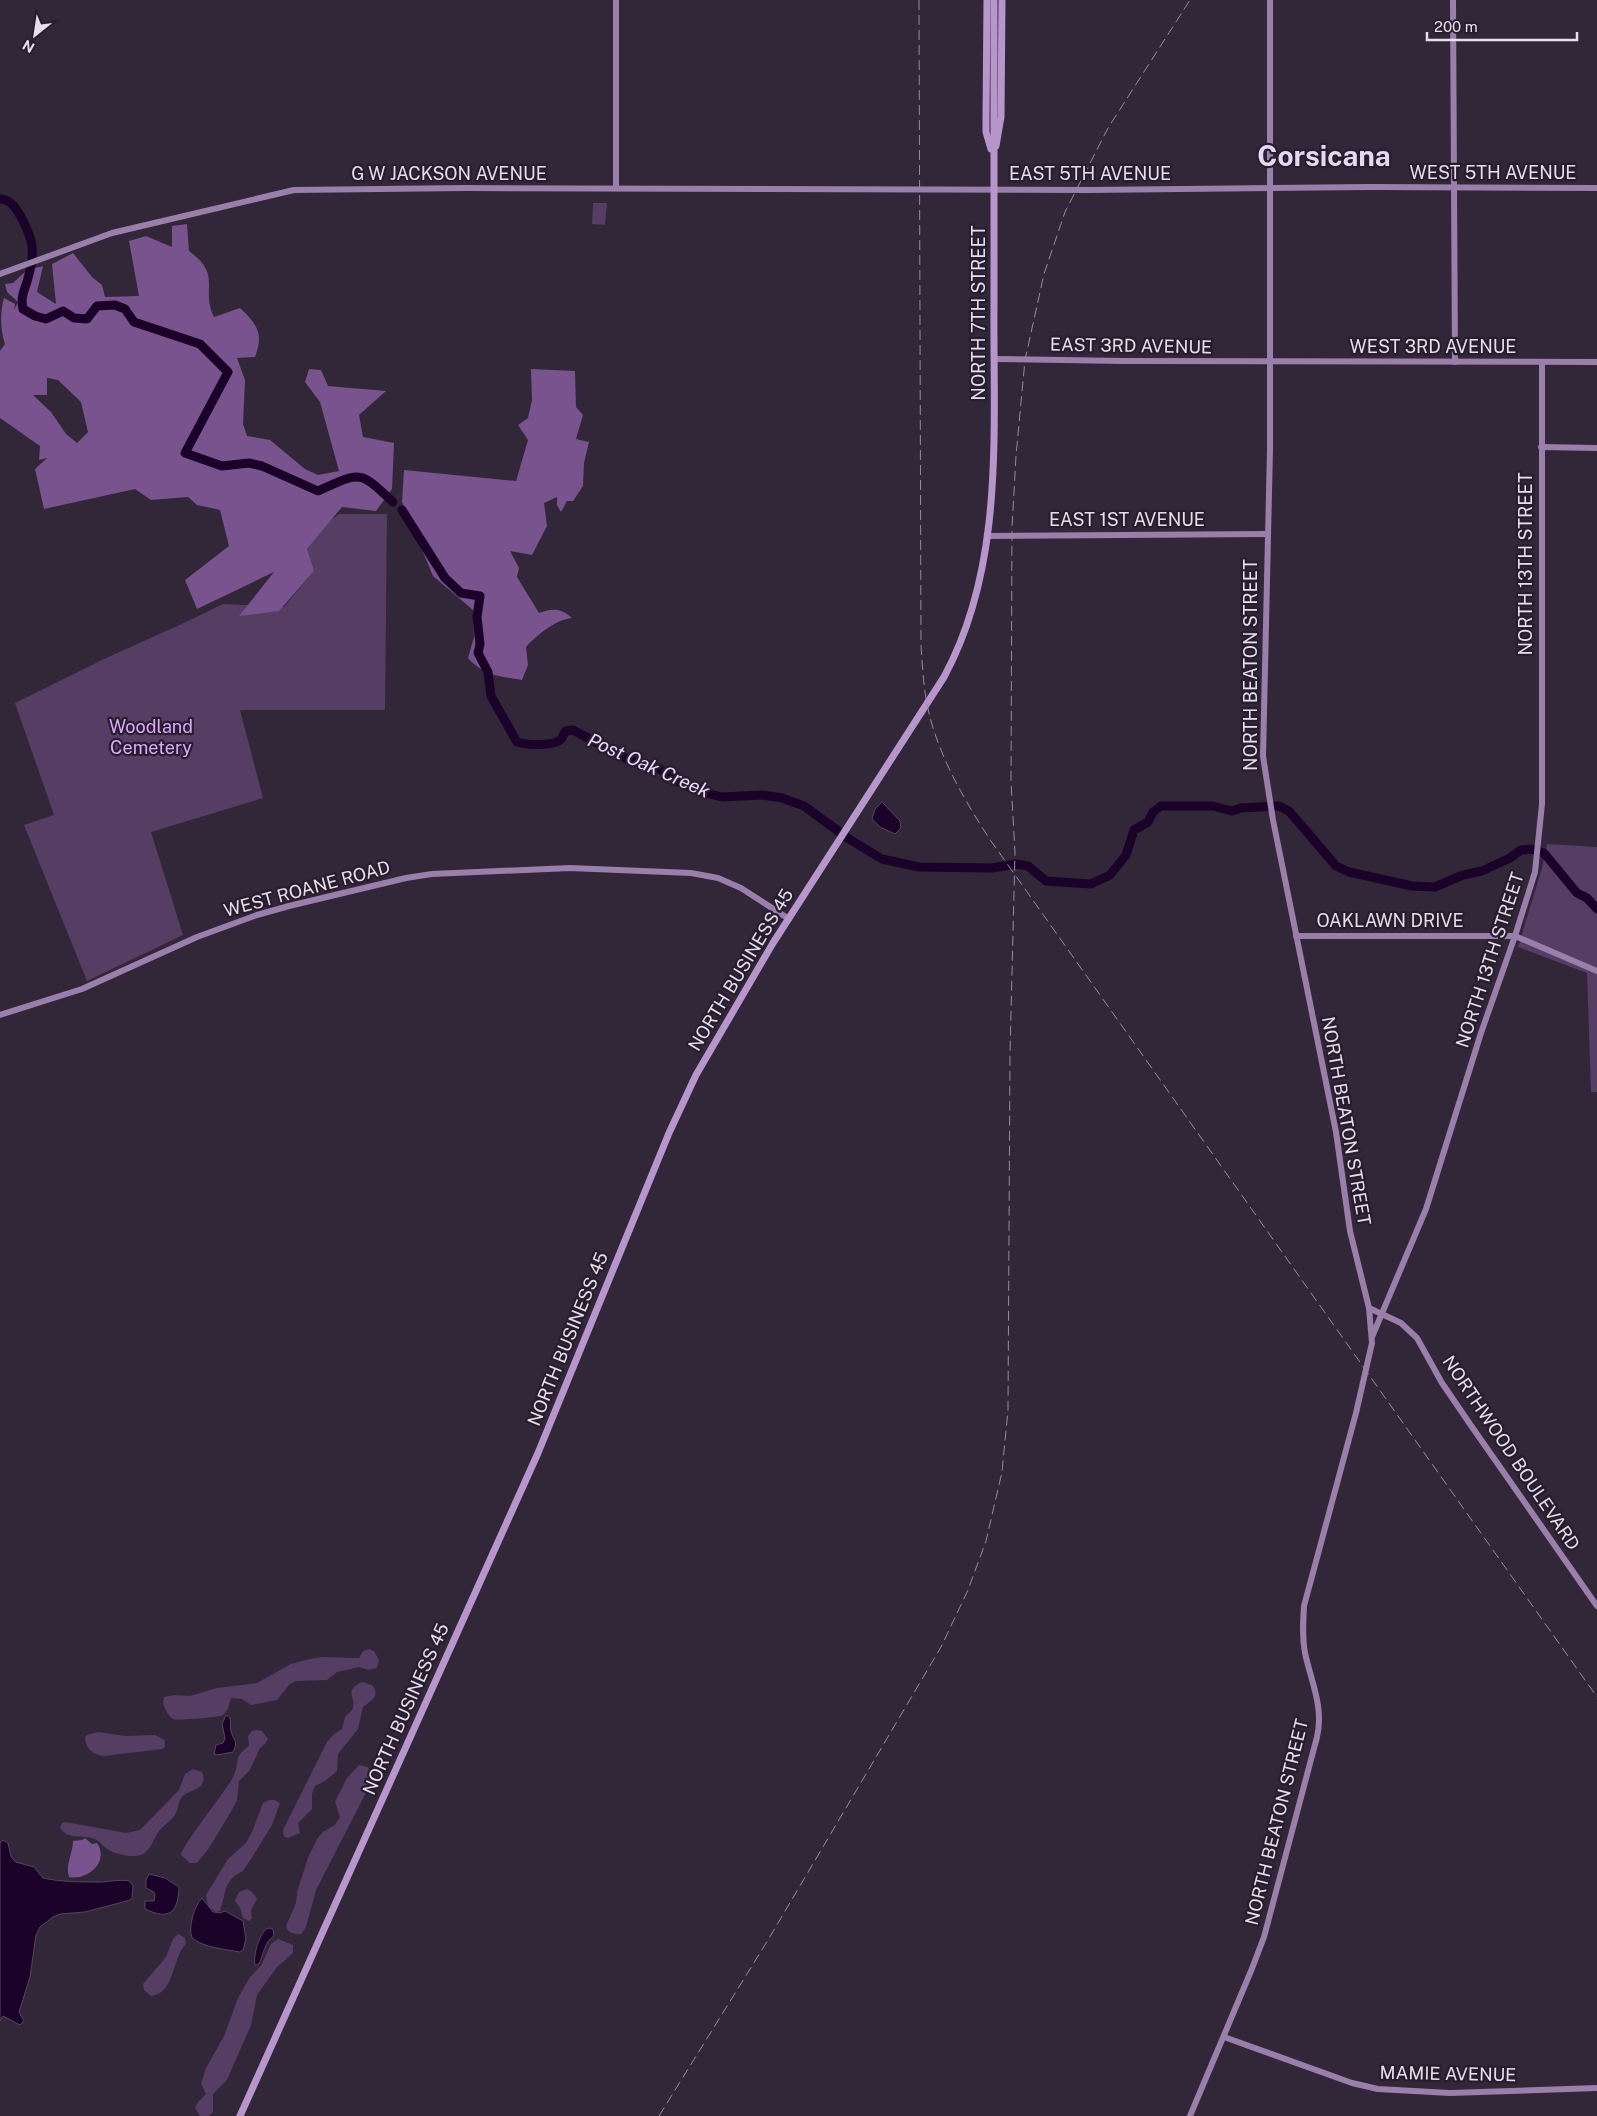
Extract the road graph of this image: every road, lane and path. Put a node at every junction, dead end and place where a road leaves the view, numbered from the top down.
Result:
1 (616, 0) edge
2 (987, 0) edge
3 (994, 0) edge
4 (1002, 0) edge
5 (1270, 0) edge
6 (1453, 0) edge
7 (994, 156) junction
8 (616, 188) junction
9 (910, 188) joint
10 (1454, 188) junction
11 (1597, 188) edge
12 (993, 189) junction
13 (1270, 189) junction
14 (0, 274) edge
15 (994, 359) junction
16 (1269, 362) junction
17 (1455, 362) junction
18 (1597, 362) edge
19 (1542, 363) junction
20 (1541, 447) junction
21 (1597, 448) edge
22 (1266, 534) junction
23 (987, 536) junction
24 (975, 600) joint
25 (788, 919) junction
26 (1296, 936) junction
27 (1515, 936) junction
28 (1597, 970) edge
29 (0, 1015) edge
30 (1369, 1308) junction
31 (1381, 1314) junction
32 (1371, 1338) junction
33 (1597, 1606) edge
34 (1224, 2038) junction
35 (1594, 2088) edge
36 (240, 2116) edge
37 (1190, 2116) edge

1 - 8 street
2 - 7 main road
3 - 7 main road, NORTH 7TH STREET
4 - 7 main road
5 - 13 street, NORTH BEATON STREET
6 - 10 street
7 - 12 main road, NORTH 7TH STREET
8 - 9 street, G W JACKSON AVENUE
8 - 14 street, G W JACKSON AVENUE
9 - 12 street, EAST 5TH AVENUE
10 - 11 street, WEST 5TH AVENUE
10 - 13 street, WEST 5TH AVENUE
10 - 17 street
12 - 13 street, EAST 5TH AVENUE
12 - 15 main road, NORTH 7TH STREET
13 - 16 street, NORTH BEATON STREET
15 - 16 street, EAST 3RD AVENUE
15 - 23 main road, NORTH 7TH STREET
16 - 17 street, WEST 3RD AVENUE
16 - 22 street, NORTH BEATON STREET
17 - 19 street, WEST 3RD AVENUE
18 - 19 street, WEST 3RD AVENUE
19 - 20 street, NORTH 13TH STREET
20 - 21 street
20 - 27 street, NORTH 13TH STREET
22 - 23 street, EAST 1ST AVENUE
22 - 26 street, NORTH BEATON STREET
23 - 24 main road, NORTH 7TH STREET
24 - 25 main road, NORTH BUSINESS 45
25 - 29 street, WEST ROANE ROAD
25 - 36 main road, NORTH BUSINESS 45
26 - 27 street, OAKLAWN DRIVE
26 - 30 street, NORTH BEATON STREET
27 - 28 street, OAKLAWN DRIVE
27 - 31 street, NORTH 13TH STREET
30 - 31 street, NORTHWOOD BOULEVARD
30 - 32 street, NORTH BEATON STREET
31 - 32 street, NORTH 13TH STREET
31 - 33 street, NORTHWOOD BOULEVARD
32 - 34 street, NORTH BEATON STREET
34 - 35 street, MAMIE AVENUE
34 - 37 street, NORTH BEATON STREET

